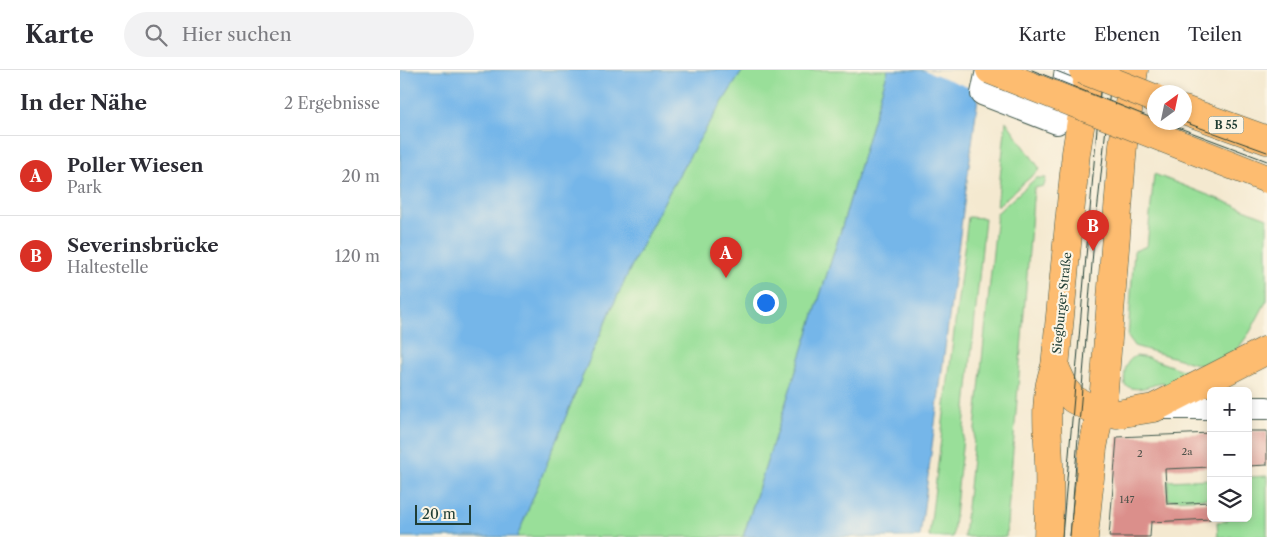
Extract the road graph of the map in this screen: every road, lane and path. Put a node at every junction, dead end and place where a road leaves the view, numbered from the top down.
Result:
1 (989, 70) edge
2 (1066, 70) edge
3 (1083, 70) edge
4 (1089, 70) edge
5 (1134, 70) edge
6 (1147, 95) edge
7 (1192, 113) edge
8 (1267, 140) edge
9 (1267, 179) edge
10 (1267, 350) edge
11 (1055, 367) junction
12 (1154, 408) junction
13 (1207, 408) edge
14 (1252, 408) edge
15 (1267, 408) edge
16 (1109, 413) junction
17 (1048, 537) edge
18 (1084, 537) edge

1 - 2 street
1 - 9 main road, bridge
3 - 6 main road, bridge
4 - 11 main road, Siegburger Straße
5 - 16 main road
7 - 8 main road, B 55
10 - 12 main road
11 - 16 main road
11 - 17 main road, Siegburger Straße
12 - 13 street
12 - 16 main road
14 - 15 street
16 - 18 main road

